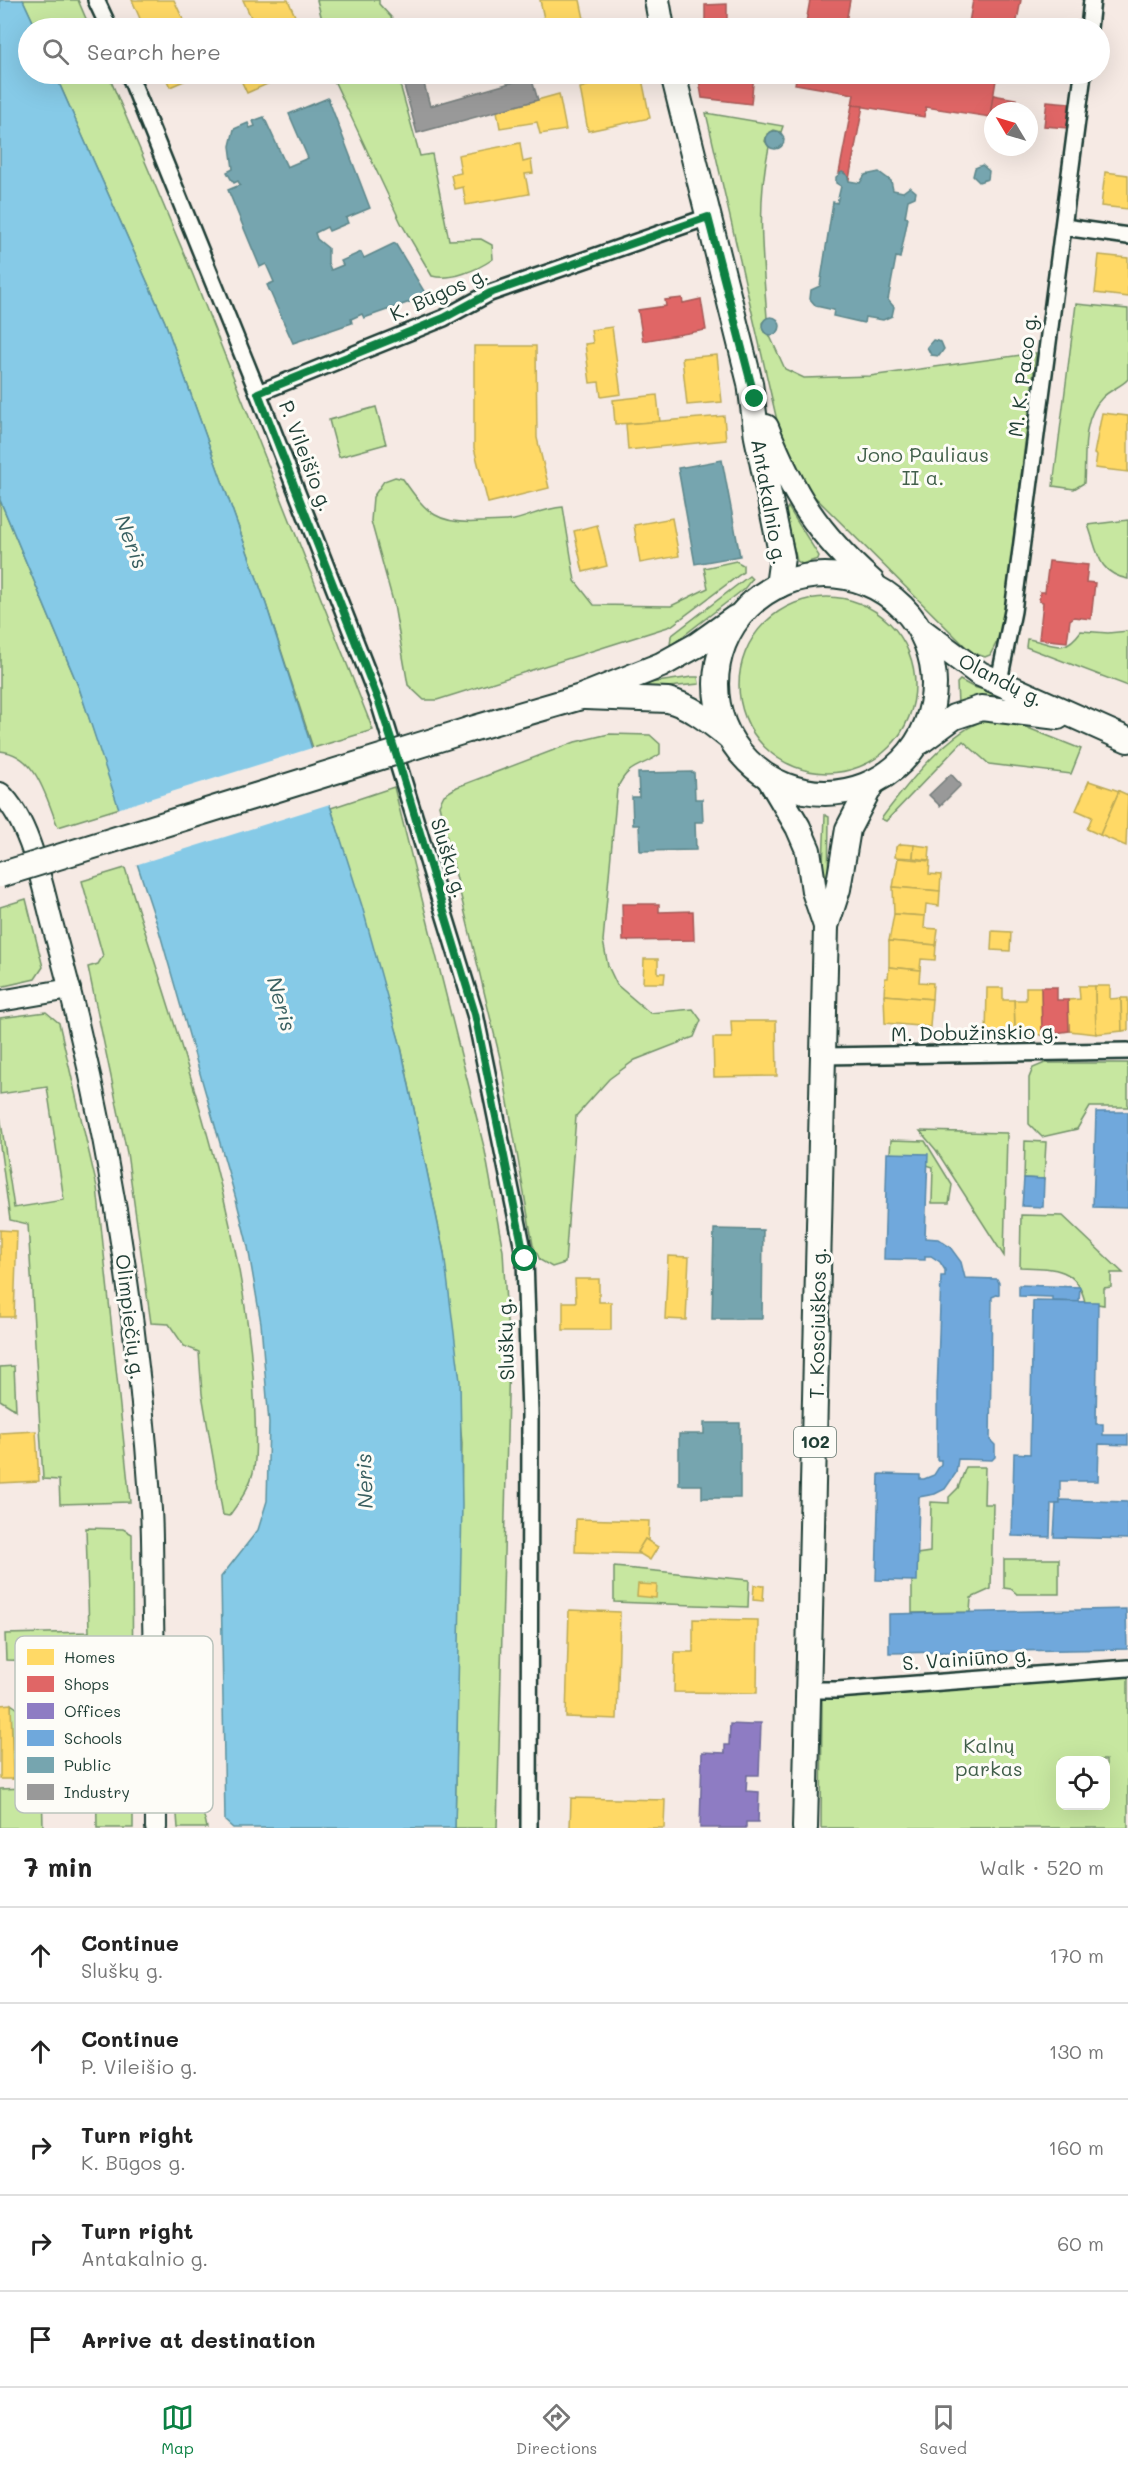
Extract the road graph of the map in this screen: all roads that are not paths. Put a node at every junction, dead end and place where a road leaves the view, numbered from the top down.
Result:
1 (96, 0) edge
2 (657, 0) edge
3 (1092, 0) edge
4 (104, 18) edge
5 (661, 18) edge
6 (1090, 18) edge
7 (133, 84) edge
8 (675, 84) edge
9 (1082, 84) edge
10 (708, 217) junction
11 (1064, 227) junction
12 (1128, 236) edge
13 (750, 383) junction
14 (258, 393) junction
15 (778, 586) junction
16 (882, 591) junction
17 (742, 614) junction
18 (920, 630) junction
19 (999, 681) junction
20 (581, 697) junction
21 (1086, 723) junction
22 (729, 738) junction
23 (1128, 740) edge
24 (916, 746) junction
25 (397, 757) joint
26 (769, 778) junction
27 (872, 783) junction
28 (0, 794) edge
29 (0, 875) edge
30 (826, 926) junction
31 (70, 989) junction
32 (0, 1001) edge
33 (1128, 1051) edge
34 (823, 1056) junction
35 (153, 1636) edge
36 (1128, 1668) edge
37 (809, 1690) junction
38 (156, 1813) edge
39 (156, 1828) edge
40 (529, 1828) edge
41 (805, 1828) edge

1 - 4 street
2 - 5 main road
3 - 6 street
7 - 14 street, P. Vileišio g.
8 - 10 main road, Antakalnio g.
9 - 11 street, M. K. Paco g.
10 - 13 main road, Antakalnio g.
10 - 14 street, K. Būgos g.
11 - 12 street
11 - 19 street, M. K. Paco g.
13 - 15 main road, Antakalnio g.
13 - 16 main road, Antakalnio g.
14 - 25 street, P. Vileišio g.
15 - 16 main road
15 - 17 main road
16 - 18 main road, Antakalnio g.
17 - 20 main road
17 - 22 main road
18 - 19 main road, Olandų g.
18 - 24 main road
19 - 21 main road, Olandų g.
20 - 22 main road
20 - 29 main road, bridge
21 - 23 main road, Olandų g.
21 - 24 main road, Olandų g.
22 - 26 main road
24 - 27 main road
25 - 40 street, Sluškų g.
26 - 27 main road
26 - 30 main road, T. Kosciuškos g.
27 - 30 main road, T. Kosciuškos g.
28 - 31 street, Olimpiečių g.
30 - 34 main road, T. Kosciuškos g. / 102
31 - 32 street
31 - 35 street, Olimpiečių g.
33 - 34 street, M. Dobužinskio g.
34 - 37 main road, T. Kosciuškos g. / 102
36 - 37 street, S. Vainiūno g.
37 - 41 main road, T. Kosciuškos g. / 102
38 - 39 street, Olimpiečių g.

